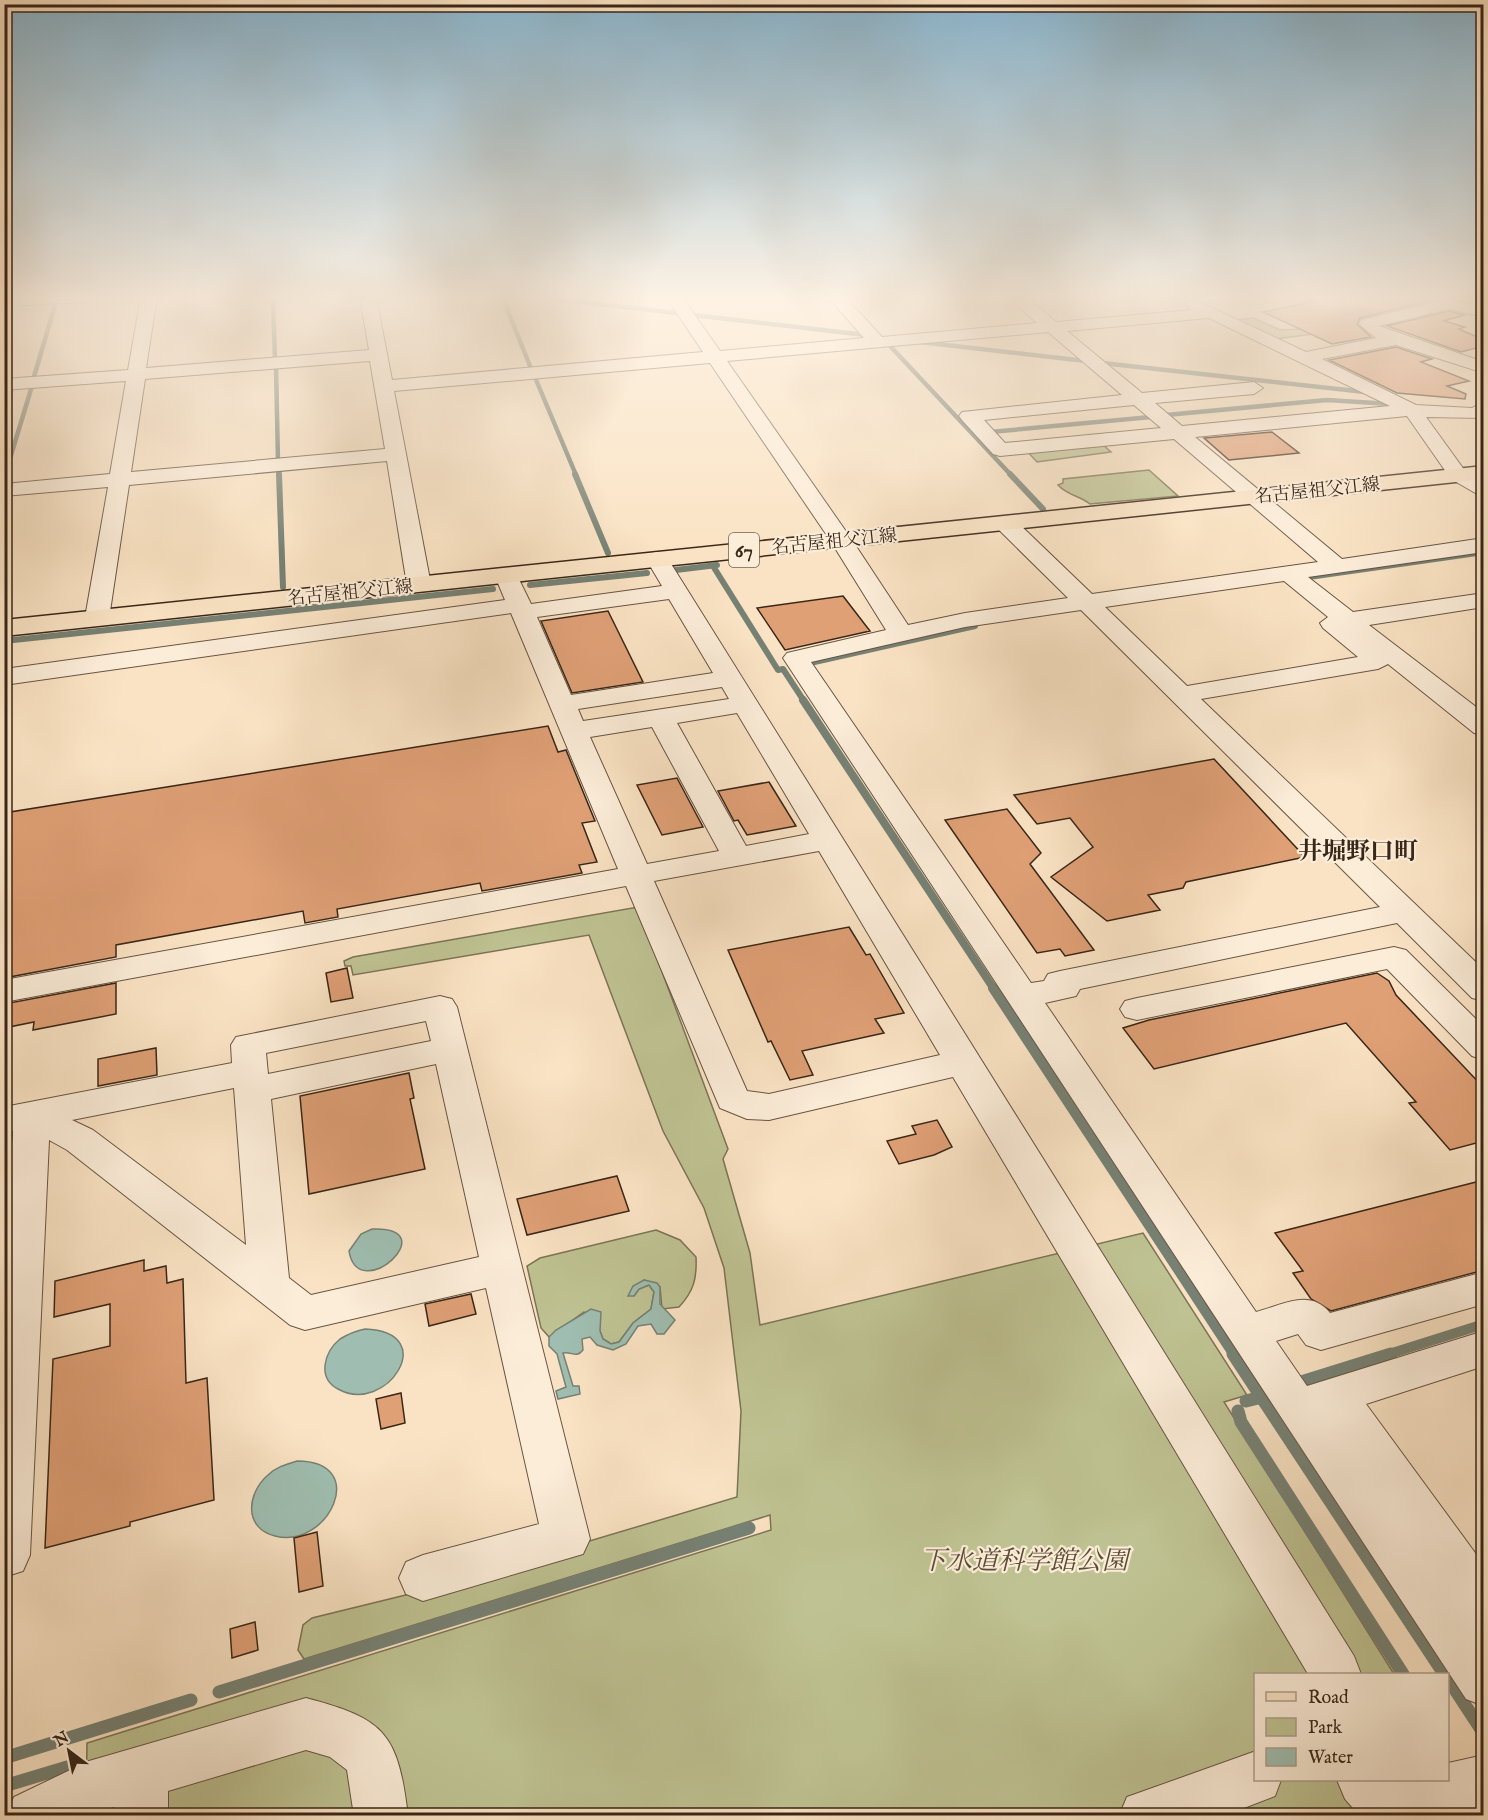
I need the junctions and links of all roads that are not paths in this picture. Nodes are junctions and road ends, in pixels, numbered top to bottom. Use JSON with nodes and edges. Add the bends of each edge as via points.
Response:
{"nodes":[{"id":1,"x":41,"y":382,"type":"edge"},
{"id":2,"x":136,"y":382,"type":"edge"},
{"id":3,"x":383,"y":382,"type":"edge"},
{"id":4,"x":431,"y":382,"type":"edge"},
{"id":5,"x":733,"y":382,"type":"edge"},
{"id":6,"x":1118,"y":382,"type":"edge"},
{"id":7,"x":1353,"y":382,"type":"edge"},
{"id":8,"x":4,"y":385,"type":"edge"},
{"id":9,"x":384,"y":386,"type":"junction"},
{"id":10,"x":1254,"y":388,"type":"dead end"},
{"id":11,"x":1139,"y":399,"type":"junction"},
{"id":12,"x":1484,"y":408,"type":"edge"},
{"id":13,"x":1412,"y":410,"type":"junction"},
{"id":14,"x":1179,"y":432,"type":"junction"},
{"id":15,"x":396,"y":454,"type":"junction"},
{"id":16,"x":1484,"y":472,"type":"edge"},
{"id":17,"x":1458,"y":475,"type":"junction"},
{"id":18,"x":120,"y":479,"type":"junction"},
{"id":19,"x":4,"y":490,"type":"edge"},
{"id":20,"x":1484,"y":492,"type":"edge"},
{"id":21,"x":1255,"y":496,"type":"junction"},
{"id":22,"x":1005,"y":523,"type":"junction"},
{"id":23,"x":841,"y":540,"type":"junction"},
{"id":24,"x":1484,"y":545,"type":"edge"},
{"id":25,"x":657,"y":560,"type":"junction"},
{"id":26,"x":1337,"y":566,"type":"junction"},
{"id":27,"x":1288,"y":573,"type":"junction"},
{"id":28,"x":507,"y":576,"type":"junction"},
{"id":29,"x":419,"y":585,"type":"junction"},
{"id":30,"x":676,"y":591,"type":"junction"},
{"id":31,"x":1484,"y":600,"type":"edge"},
{"id":32,"x":1087,"y":602,"type":"junction"},
{"id":33,"x":521,"y":608,"type":"junction"},
{"id":34,"x":97,"y":618,"type":"junction"},
{"id":35,"x":1348,"y":621,"type":"junction"},
{"id":36,"x":4,"y":628,"type":"edge"},
{"id":37,"x":901,"y":634,"type":"junction"},
{"id":38,"x":4,"y":677,"type":"edge"},
{"id":39,"x":737,"y":691,"type":"junction"},
{"id":40,"x":1181,"y":694,"type":"junction"},
{"id":41,"x":1473,"y":709,"type":"edge"},
{"id":42,"x":568,"y":717,"type":"junction"},
{"id":43,"x":660,"y":717,"type":"junction"},
{"id":44,"x":1484,"y":727,"type":"edge"},
{"id":45,"x":828,"y":840,"type":"junction"},
{"id":46,"x":737,"y":857,"type":"junction"},
{"id":47,"x":636,"y":875,"type":"junction"},
{"id":48,"x":1404,"y":912,"type":"junction"},
{"id":49,"x":1484,"y":990,"type":"edge"},
{"id":50,"x":4,"y":992,"type":"edge"},
{"id":51,"x":1022,"y":996,"type":"junction"},
{"id":52,"x":1137,"y":1010,"type":"dead end"},
{"id":53,"x":1469,"y":1017,"type":"edge"},
{"id":54,"x":1484,"y":1048,"type":"edge"},
{"id":55,"x":963,"y":1062,"type":"junction"},
{"id":56,"x":251,"y":1081,"type":"junction"},
{"id":57,"x":18,"y":1117,"type":"edge"},
{"id":58,"x":502,"y":1268,"type":"junction"},
{"id":59,"x":269,"y":1285,"type":"junction"},
{"id":60,"x":1484,"y":1288,"type":"edge"},
{"id":61,"x":1246,"y":1332,"type":"junction"},
{"id":62,"x":1484,"y":1348,"type":"edge"},
{"id":63,"x":1316,"y":1401,"type":"junction"},
{"id":64,"x":6,"y":1555,"type":"edge"},
{"id":65,"x":423,"y":1578,"type":"dead end"},
{"id":66,"x":1484,"y":1606,"type":"edge"},
{"id":67,"x":1335,"y":1673,"type":"edge"},
{"id":68,"x":1484,"y":1681,"type":"edge"},
{"id":69,"x":1254,"y":1778,"type":"edge"},
{"id":70,"x":1366,"y":1781,"type":"edge"},
{"id":71,"x":1484,"y":1781,"type":"edge"},
{"id":72,"x":1407,"y":1790,"type":"edge"},
{"id":73,"x":141,"y":1794,"type":"edge"},
{"id":74,"x":36,"y":1815,"type":"edge"},
{"id":75,"x":381,"y":1815,"type":"edge"},
{"id":76,"x":1146,"y":1815,"type":"edge"}],
"edges":[{"from":1,"to":8,"type":"street"},
{"from":2,"to":18,"type":"street"},
{"from":3,"to":9,"type":"street"},
{"from":4,"to":9,"type":"street"},
{"from":5,"to":23,"type":"street"},
{"from":6,"to":11,"type":"street"},
{"from":7,"to":13,"type":"street"},
{"from":9,"to":15,"type":"street"},
{"from":10,"to":11,"type":"street"},
{"from":11,"to":14,"type":"street"},
{"from":11,"to":14,"type":"street","via":[[969,416],[1000,450]]},
{"from":12,"to":13,"type":"street","via":[[1476,414]]},
{"from":13,"to":14,"type":"street"},
{"from":13,"to":17,"type":"street"},
{"from":14,"to":21,"type":"street"},
{"from":15,"to":18,"type":"street"},
{"from":15,"to":29,"type":"street"},
{"from":16,"to":17,"type":"main road","name":"名古屋祖父江線","number":"67"},
{"from":17,"to":20,"type":"street"},
{"from":17,"to":21,"type":"main road","name":"名古屋祖父江線","number":"67"},
{"from":18,"to":19,"type":"street"},
{"from":18,"to":34,"type":"street"},
{"from":21,"to":22,"type":"main road","name":"名古屋祖父江線","number":"67"},
{"from":21,"to":26,"type":"street"},
{"from":22,"to":23,"type":"main road","name":"名古屋祖父江線","number":"67"},
{"from":22,"to":32,"type":"street"},
{"from":23,"to":25,"type":"main road","name":"名古屋祖父江線","number":"67"},
{"from":23,"to":37,"type":"street"},
{"from":24,"to":26,"type":"street"},
{"from":25,"to":28,"type":"main road","name":"名古屋祖父江線","number":"67"},
{"from":25,"to":30,"type":"street"},
{"from":26,"to":27,"type":"street"},
{"from":27,"to":32,"type":"street"},
{"from":27,"to":35,"type":"street"},
{"from":28,"to":29,"type":"main road","name":"名古屋祖父江線","number":"67"},
{"from":28,"to":33,"type":"street"},
{"from":29,"to":34,"type":"main road","name":"名古屋祖父江線","number":"67"},
{"from":30,"to":33,"type":"street"},
{"from":30,"to":39,"type":"street"},
{"from":31,"to":35,"type":"street"},
{"from":32,"to":37,"type":"street"},
{"from":32,"to":40,"type":"street"},
{"from":33,"to":38,"type":"street"},
{"from":33,"to":42,"type":"street"},
{"from":34,"to":36,"type":"main road","name":"名古屋祖父江線","number":"67"},
{"from":35,"to":40,"type":"street","via":[[1332,623],[1378,661]]},
{"from":35,"to":41,"type":"street"},
{"from":37,"to":51,"type":"street","via":[[796,657]]},
{"from":39,"to":42,"type":"street"},
{"from":39,"to":43,"type":"street"},
{"from":39,"to":45,"type":"street"},
{"from":40,"to":48,"type":"street"},
{"from":41,"to":44,"type":"street"},
{"from":42,"to":43,"type":"street"},
{"from":42,"to":47,"type":"street"},
{"from":43,"to":46,"type":"street"},
{"from":45,"to":46,"type":"street"},
{"from":45,"to":55,"type":"street"},
{"from":46,"to":47,"type":"street"},
{"from":47,"to":50,"type":"street"},
{"from":47,"to":55,"type":"street","via":[[733,1099],[747,1106],[769,1107]]},
{"from":48,"to":49,"type":"street"},
{"from":48,"to":51,"type":"street","via":[[1060,982],[1064,988]]},
{"from":51,"to":61,"type":"street"},
{"from":52,"to":53,"type":"street","via":[[1394,957]]},
{"from":53,"to":54,"type":"street"},
{"from":55,"to":67,"type":"street"},
{"from":56,"to":57,"type":"street"},
{"from":56,"to":58,"type":"street","via":[[248,1045],[440,1008]]},
{"from":56,"to":59,"type":"street"},
{"from":57,"to":59,"type":"street","via":[[80,1140]]},
{"from":57,"to":64,"type":"street"},
{"from":58,"to":59,"type":"street","via":[[305,1313]]},
{"from":58,"to":65,"type":"street","via":[[566,1539]]},
{"from":60,"to":61,"type":"street","via":[[1321,1333],[1307,1315]]},
{"from":61,"to":63,"type":"street"},
{"from":62,"to":63,"type":"street"},
{"from":63,"to":66,"type":"street"},
{"from":63,"to":68,"type":"street"},
{"from":69,"to":76,"type":"street"},
{"from":70,"to":72,"type":"street","via":[[1387,1805]]},
{"from":71,"to":72,"type":"street"},
{"from":73,"to":74,"type":"street","via":[[89,1788]]},
{"from":73,"to":75,"type":"street","via":[[306,1724],[337,1732],[367,1751],[377,1781]]}]}
